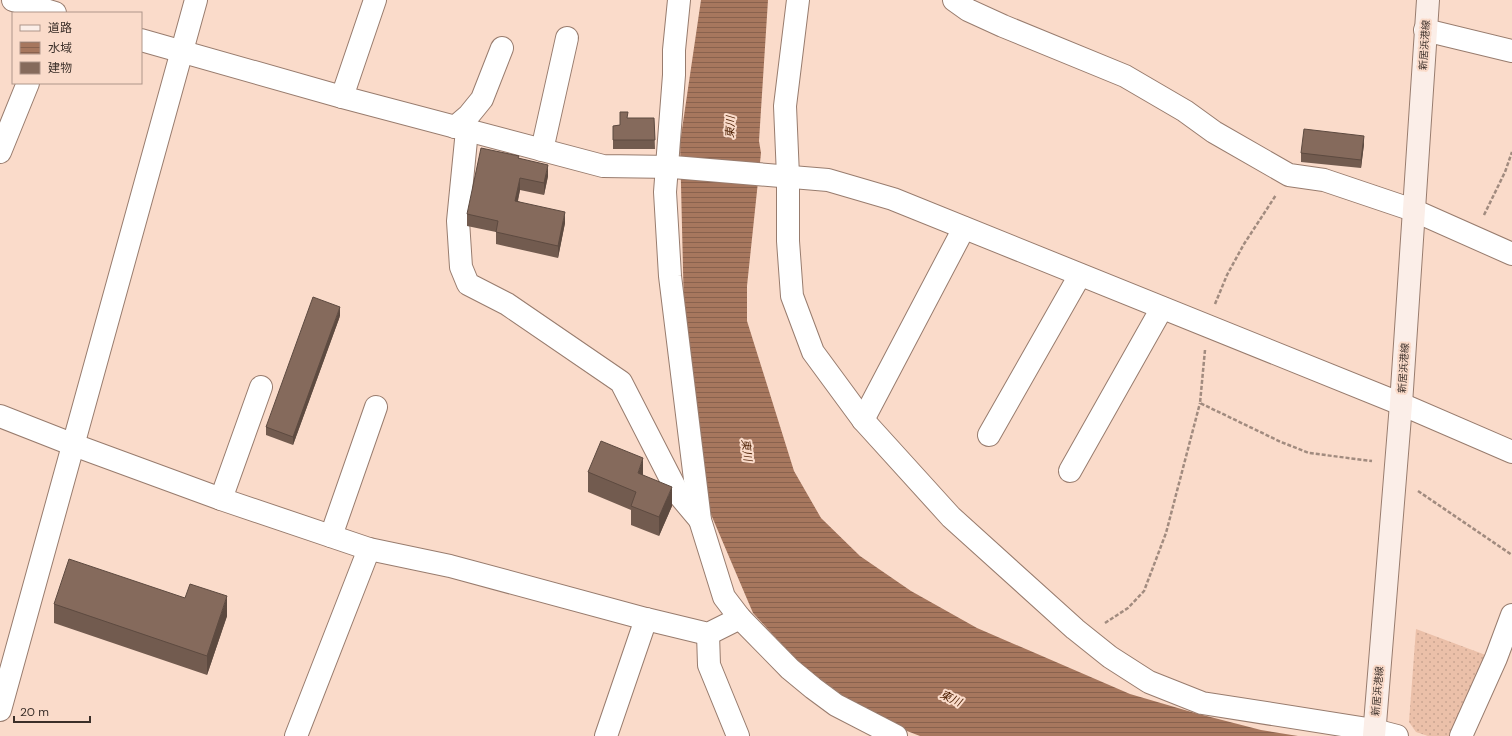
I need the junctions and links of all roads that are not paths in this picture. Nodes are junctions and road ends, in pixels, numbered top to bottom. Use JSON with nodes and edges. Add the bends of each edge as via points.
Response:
{"nodes":[{"id":1,"x":13,"y":0,"type":"edge"},
{"id":2,"x":196,"y":0,"type":"edge"},
{"id":3,"x":375,"y":0,"type":"edge"},
{"id":4,"x":679,"y":0,"type":"edge"},
{"id":5,"x":798,"y":0,"type":"edge"},
{"id":6,"x":954,"y":0,"type":"edge"},
{"id":7,"x":1428,"y":0,"type":"edge"},
{"id":8,"x":50,"y":12,"type":"edge"},
{"id":9,"x":1425,"y":30,"type":"junction"},
{"id":10,"x":566,"y":38,"type":"dead end"},
{"id":11,"x":142,"y":40,"type":"edge"},
{"id":12,"x":502,"y":48,"type":"dead end"},
{"id":13,"x":1512,"y":51,"type":"edge"},
{"id":14,"x":181,"y":52,"type":"junction"},
{"id":15,"x":28,"y":84,"type":"edge"},
{"id":16,"x":342,"y":97,"type":"junction"},
{"id":17,"x":461,"y":128,"type":"junction"},
{"id":18,"x":542,"y":150,"type":"junction"},
{"id":19,"x":0,"y":152,"type":"edge"},
{"id":20,"x":670,"y":167,"type":"junction"},
{"id":21,"x":787,"y":176,"type":"junction"},
{"id":22,"x":1413,"y":210,"type":"junction"},
{"id":23,"x":964,"y":228,"type":"junction"},
{"id":24,"x":1512,"y":254,"type":"edge"},
{"id":25,"x":1080,"y":275,"type":"junction"},
{"id":26,"x":1162,"y":308,"type":"junction"},
{"id":27,"x":261,"y":387,"type":"dead end"},
{"id":28,"x":1401,"y":404,"type":"junction"},
{"id":29,"x":376,"y":407,"type":"dead end"},
{"id":30,"x":0,"y":416,"type":"edge"},
{"id":31,"x":863,"y":420,"type":"junction"},
{"id":32,"x":989,"y":435,"type":"dead end"},
{"id":33,"x":74,"y":445,"type":"junction"},
{"id":34,"x":1512,"y":452,"type":"edge"},
{"id":35,"x":1070,"y":471,"type":"dead end"},
{"id":36,"x":222,"y":499,"type":"junction"},
{"id":37,"x":700,"y":520,"type":"junction"},
{"id":38,"x":331,"y":536,"type":"junction"},
{"id":39,"x":369,"y":549,"type":"junction"},
{"id":40,"x":1512,"y":615,"type":"edge"},
{"id":41,"x":740,"y":618,"type":"junction"},
{"id":42,"x":646,"y":619,"type":"junction"},
{"id":43,"x":708,"y":634,"type":"junction"},
{"id":44,"x":0,"y":710,"type":"edge"},
{"id":45,"x":1374,"y":733,"type":"edge"},
{"id":46,"x":296,"y":736,"type":"edge"},
{"id":47,"x":606,"y":736,"type":"edge"},
{"id":48,"x":738,"y":736,"type":"edge"},
{"id":49,"x":896,"y":736,"type":"edge"},
{"id":50,"x":1397,"y":736,"type":"edge"},
{"id":51,"x":1461,"y":736,"type":"edge"}],
"edges":[{"from":1,"to":8,"type":"street"},
{"from":2,"to":14,"type":"street"},
{"from":3,"to":16,"type":"street"},
{"from":4,"to":20,"type":"street","via":[[674,50]]},
{"from":5,"to":21,"type":"street","via":[[785,106]]},
{"from":6,"to":22,"type":"street","via":[[968,10],[1003,26],[1125,76],[1185,111],[1214,132],[1289,174],[1324,180]]},
{"from":7,"to":9,"type":"main road","name":"新居浜港線"},
{"from":9,"to":13,"type":"street"},
{"from":9,"to":22,"type":"main road","name":"新居浜港線"},
{"from":10,"to":18,"type":"street"},
{"from":11,"to":14,"type":"street"},
{"from":12,"to":17,"type":"street","via":[[482,99]]},
{"from":14,"to":16,"type":"street"},
{"from":14,"to":33,"type":"street"},
{"from":15,"to":19,"type":"street"},
{"from":16,"to":17,"type":"street"},
{"from":17,"to":18,"type":"street"},
{"from":17,"to":37,"type":"street","via":[[458,222],[461,267],[468,284],[507,304],[621,382],[679,495]]},
{"from":18,"to":20,"type":"street","via":[[603,166]]},
{"from":20,"to":21,"type":"street"},
{"from":20,"to":37,"type":"street","via":[[665,192],[670,276]]},
{"from":21,"to":23,"type":"street","via":[[828,180],[893,199]]},
{"from":21,"to":31,"type":"street","via":[[792,296],[812,352]]},
{"from":22,"to":24,"type":"street"},
{"from":22,"to":28,"type":"main road","name":"新居浜港線"},
{"from":23,"to":25,"type":"street"},
{"from":23,"to":31,"type":"street"},
{"from":25,"to":26,"type":"street"},
{"from":25,"to":32,"type":"street"},
{"from":26,"to":28,"type":"street"},
{"from":26,"to":35,"type":"street"},
{"from":27,"to":36,"type":"street"},
{"from":28,"to":34,"type":"street"},
{"from":28,"to":45,"type":"main road","name":"新居浜港線"},
{"from":29,"to":38,"type":"street"},
{"from":30,"to":33,"type":"street"},
{"from":31,"to":45,"type":"street","via":[[951,517],[1110,657],[1149,682],[1202,703]]},
{"from":33,"to":36,"type":"street"},
{"from":33,"to":44,"type":"street"},
{"from":36,"to":38,"type":"street"},
{"from":37,"to":41,"type":"street","via":[[724,597]]},
{"from":38,"to":39,"type":"street"},
{"from":39,"to":42,"type":"street","via":[[450,566]]},
{"from":39,"to":46,"type":"street"},
{"from":40,"to":51,"type":"street"},
{"from":41,"to":43,"type":"street"},
{"from":41,"to":49,"type":"street","via":[[790,669],[813,688],[836,705]]},
{"from":42,"to":43,"type":"street"},
{"from":42,"to":47,"type":"street"},
{"from":43,"to":48,"type":"street","via":[[709,665]]},
{"from":45,"to":50,"type":"street"}]}
